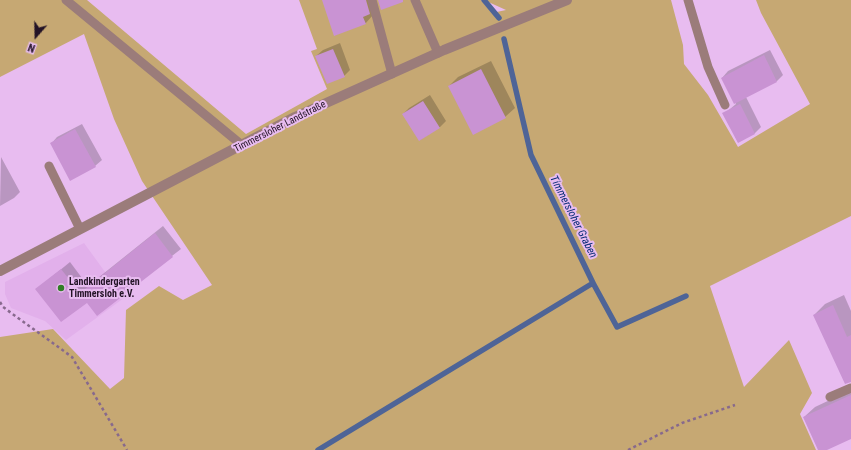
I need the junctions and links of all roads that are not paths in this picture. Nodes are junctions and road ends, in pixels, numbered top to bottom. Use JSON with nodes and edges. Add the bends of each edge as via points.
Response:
{"nodes":[{"id":1,"x":66,"y":0,"type":"edge"},
{"id":2,"x":372,"y":0,"type":"edge"},
{"id":3,"x":415,"y":0,"type":"edge"},
{"id":4,"x":567,"y":0,"type":"edge"},
{"id":5,"x":688,"y":0,"type":"edge"},
{"id":6,"x":438,"y":53,"type":"junction"},
{"id":7,"x":392,"y":74,"type":"junction"},
{"id":8,"x":725,"y":105,"type":"dead end"},
{"id":9,"x":243,"y":146,"type":"junction"},
{"id":10,"x":49,"y":166,"type":"dead end"},
{"id":11,"x":80,"y":229,"type":"junction"},
{"id":12,"x":0,"y":271,"type":"edge"},
{"id":13,"x":851,"y":388,"type":"edge"},
{"id":14,"x":830,"y":397,"type":"dead end"}],
"edges":[{"from":1,"to":9,"type":"lane"},
{"from":2,"to":7,"type":"lane"},
{"from":3,"to":6,"type":"lane"},
{"from":4,"to":6,"type":"street","name":"Timmersloher Landstraße"},
{"from":5,"to":8,"type":"lane","via":[[708,67]]},
{"from":6,"to":7,"type":"street","name":"Timmersloher Landstraße"},
{"from":7,"to":9,"type":"street","name":"Timmersloher Landstraße","via":[[295,118]]},
{"from":9,"to":11,"type":"street","name":"Timmersloher Landstraße"},
{"from":10,"to":11,"type":"lane"},
{"from":11,"to":12,"type":"street","name":"Timmersloher Landstraße"},
{"from":13,"to":14,"type":"lane"}]}
